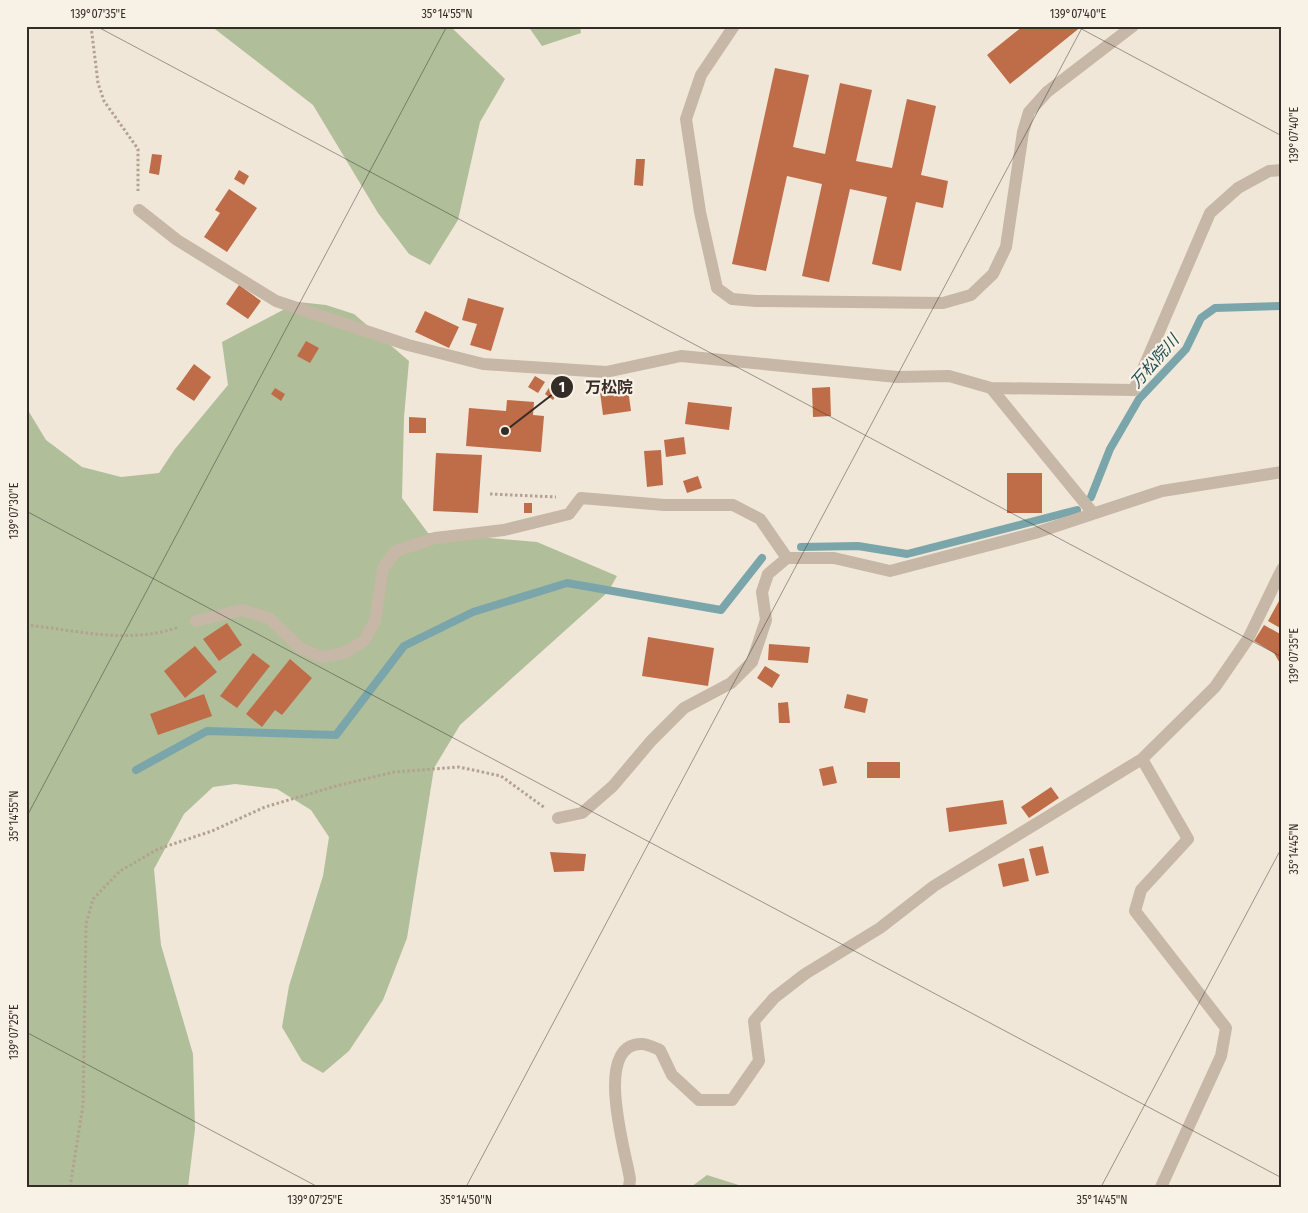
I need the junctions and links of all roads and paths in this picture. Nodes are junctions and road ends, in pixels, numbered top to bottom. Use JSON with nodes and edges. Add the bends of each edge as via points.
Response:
{"nodes":[{"id":1,"x":91,"y":26,"type":"edge"},
{"id":2,"x":734,"y":26,"type":"edge"},
{"id":3,"x":1133,"y":26,"type":"edge"},
{"id":4,"x":1282,"y":170,"type":"edge"},
{"id":5,"x":139,"y":210,"type":"joint"},
{"id":6,"x":991,"y":388,"type":"junction"},
{"id":7,"x":1282,"y":472,"type":"edge"},
{"id":8,"x":490,"y":494,"type":"dead end"},
{"id":9,"x":581,"y":498,"type":"junction"},
{"id":10,"x":1093,"y":513,"type":"junction"},
{"id":11,"x":787,"y":558,"type":"junction"},
{"id":12,"x":1282,"y":569,"type":"edge"},
{"id":13,"x":196,"y":621,"type":"joint"},
{"id":14,"x":26,"y":625,"type":"edge"},
{"id":15,"x":1142,"y":759,"type":"junction"},
{"id":16,"x":558,"y":818,"type":"joint"},
{"id":17,"x":70,"y":1187,"type":"edge"},
{"id":18,"x":629,"y":1187,"type":"edge"},
{"id":19,"x":1161,"y":1187,"type":"edge"}],
"edges":[{"from":1,"to":5,"type":"path","via":[[98,83],[104,101],[138,150]]},
{"from":2,"to":3,"type":"street","via":[[701,75],[686,119],[700,212],[717,288],[732,299],[756,301],[942,303],[971,296],[993,274],[1006,247],[1023,132],[1029,112],[1047,92]]},
{"from":4,"to":6,"type":"street","via":[[1269,170],[1238,188],[1210,214],[1134,390]]},
{"from":5,"to":6,"type":"street","via":[[177,240],[276,300],[408,345],[483,364],[606,372],[680,356],[897,377],[949,376]]},
{"from":6,"to":10,"type":"street"},
{"from":7,"to":10,"type":"street","via":[[1162,491]]},
{"from":8,"to":9,"type":"path"},
{"from":9,"to":11,"type":"street","via":[[733,505],[760,518]]},
{"from":9,"to":13,"type":"street","via":[[569,514],[504,530],[435,538],[396,551],[383,568],[375,621],[364,641],[344,653],[322,657],[300,648],[269,618],[242,610]]},
{"from":10,"to":11,"type":"street","via":[[1034,533],[890,571],[834,558]]},
{"from":11,"to":16,"type":"street","via":[[768,574],[762,592],[766,620],[752,662],[731,683],[684,708],[651,740],[613,786],[582,814]]},
{"from":12,"to":15,"type":"street","via":[[1248,639],[1215,687]]},
{"from":13,"to":14,"type":"path","via":[[157,634],[106,636]]},
{"from":15,"to":18,"type":"street","via":[[934,886],[880,928],[805,974],[774,998],[754,1021],[759,1060],[732,1100],[699,1100],[672,1075],[660,1050],[642,1044],[627,1048],[617,1061],[614,1075]]},
{"from":15,"to":19,"type":"street","via":[[1188,840],[1141,890],[1135,911],[1226,1028],[1221,1056]]},
{"from":16,"to":17,"type":"path","via":[[501,776],[459,767],[394,772],[265,806],[212,831],[158,849],[120,871],[93,899],[86,924],[83,1105]]}]}
